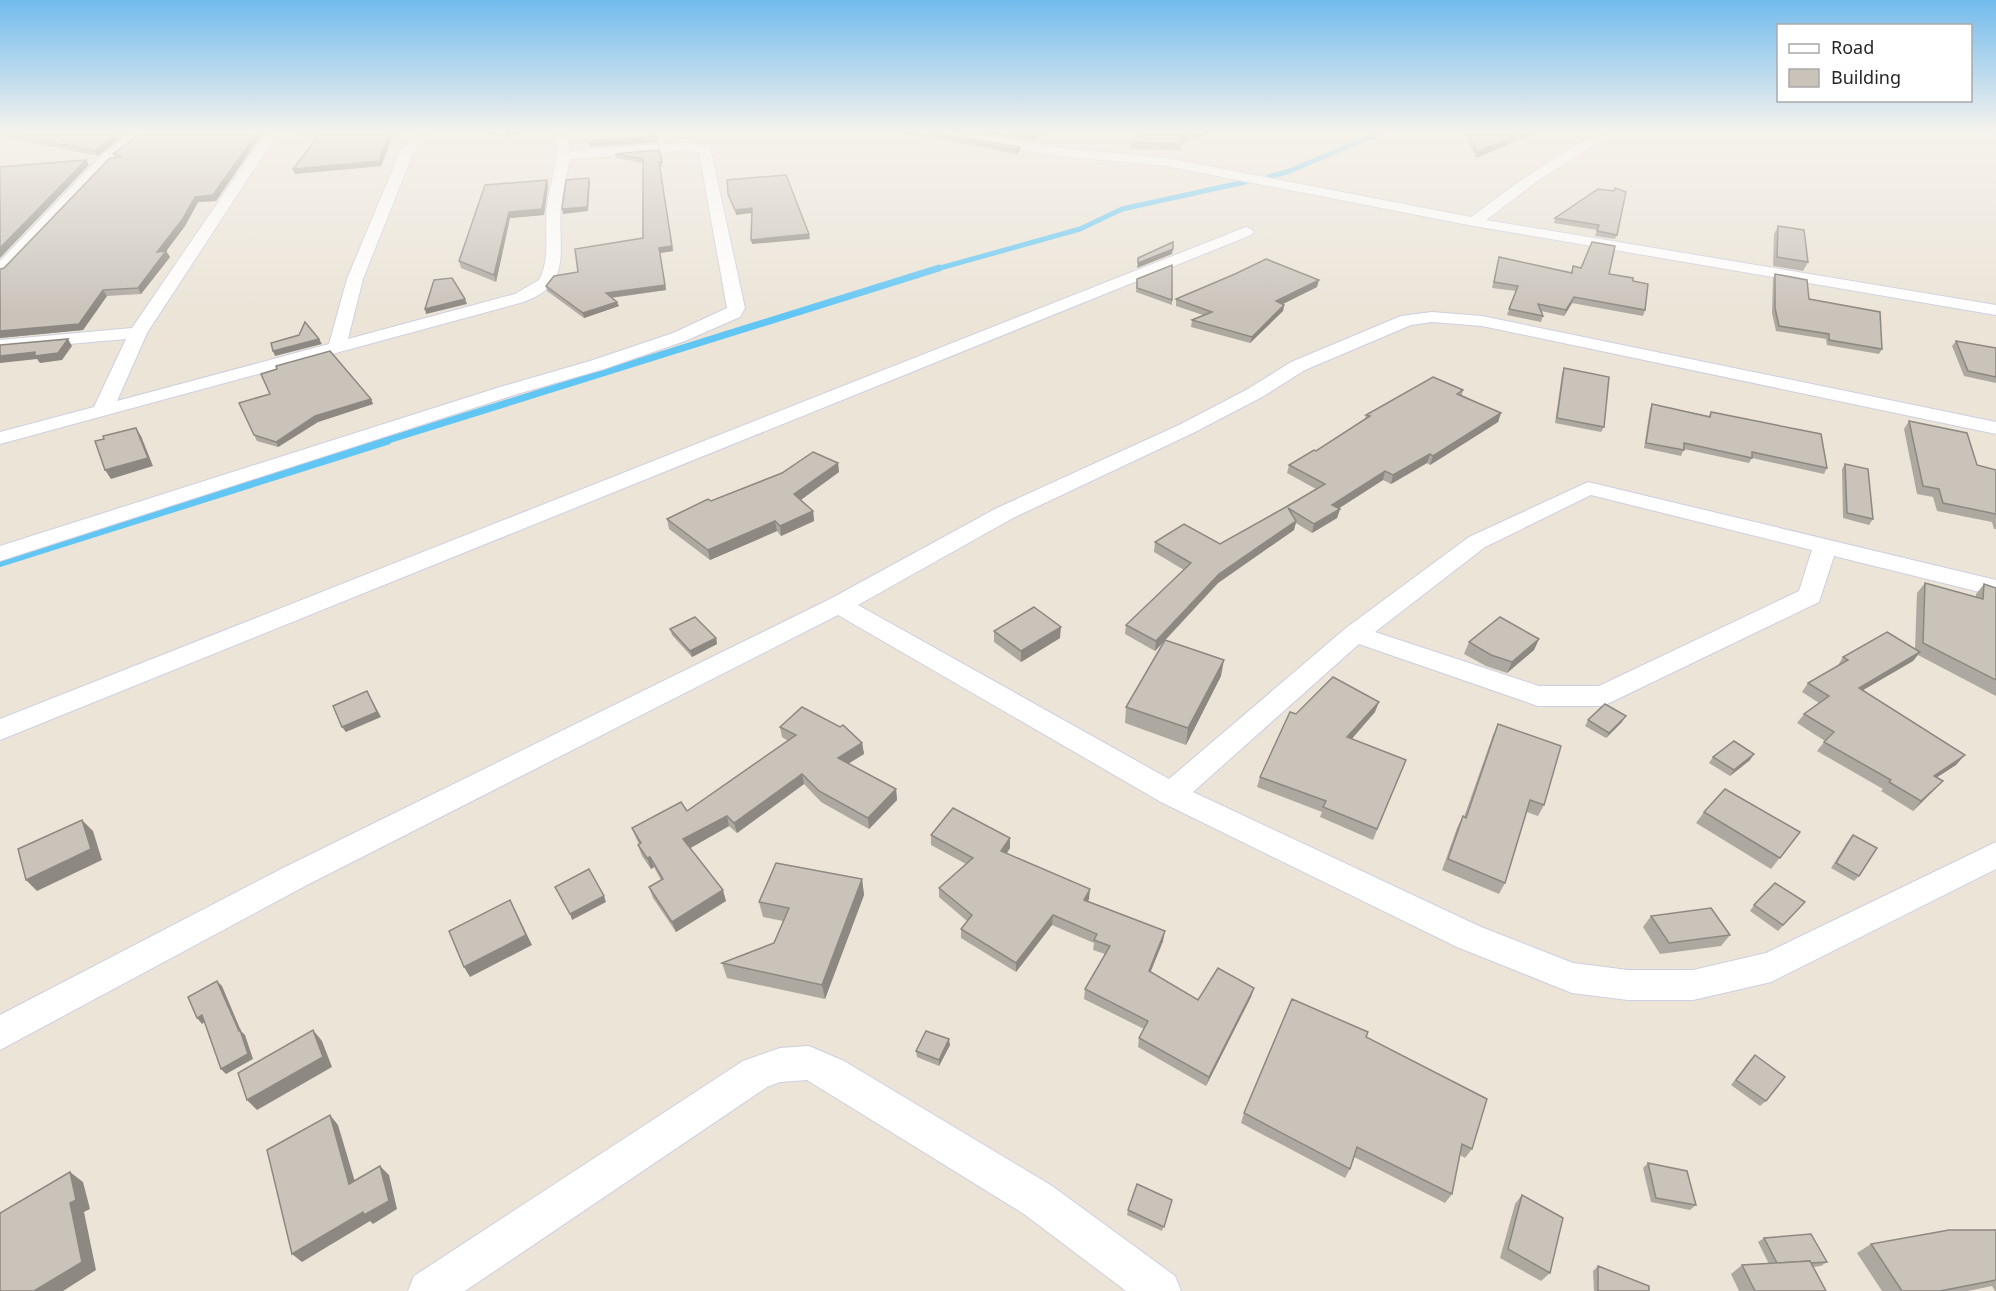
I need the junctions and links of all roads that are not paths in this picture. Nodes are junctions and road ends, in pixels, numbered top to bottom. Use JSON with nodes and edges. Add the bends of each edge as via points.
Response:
{"nodes":[{"id":1,"x":73,"y":193,"type":"edge"},
{"id":2,"x":232,"y":193,"type":"edge"},
{"id":3,"x":390,"y":193,"type":"edge"},
{"id":4,"x":556,"y":193,"type":"edge"},
{"id":5,"x":713,"y":193,"type":"edge"},
{"id":6,"x":1326,"y":193,"type":"edge"},
{"id":7,"x":1509,"y":193,"type":"edge"},
{"id":8,"x":1474,"y":222,"type":"junction"},
{"id":9,"x":1246,"y":232,"type":"dead end"},
{"id":10,"x":0,"y":270,"type":"edge"},
{"id":11,"x":1996,"y":310,"type":"edge"},
{"id":12,"x":138,"y":333,"type":"junction"},
{"id":13,"x":0,"y":345,"type":"edge"},
{"id":14,"x":337,"y":346,"type":"junction"},
{"id":15,"x":103,"y":409,"type":"junction"},
{"id":16,"x":1996,"y":428,"type":"edge"},
{"id":17,"x":0,"y":438,"type":"edge"},
{"id":18,"x":1825,"y":547,"type":"junction"},
{"id":19,"x":0,"y":554,"type":"edge"},
{"id":20,"x":1996,"y":588,"type":"edge"},
{"id":21,"x":838,"y":605,"type":"junction"},
{"id":22,"x":1354,"y":634,"type":"junction"},
{"id":23,"x":0,"y":730,"type":"edge"},
{"id":24,"x":1171,"y":794,"type":"junction"},
{"id":25,"x":1996,"y":855,"type":"edge"},
{"id":26,"x":0,"y":1033,"type":"edge"},
{"id":27,"x":429,"y":1291,"type":"edge"},
{"id":28,"x":1160,"y":1291,"type":"edge"}],
"edges":[{"from":1,"to":10,"type":"street"},
{"from":2,"to":12,"type":"street"},
{"from":3,"to":14,"type":"street","via":[[355,279]]},
{"from":4,"to":14,"type":"street","via":[[551,268],[544,284],[494,305]]},
{"from":5,"to":19,"type":"street","via":[[734,312],[698,330],[597,365]]},
{"from":6,"to":8,"type":"street"},
{"from":7,"to":8,"type":"street"},
{"from":8,"to":11,"type":"street"},
{"from":9,"to":23,"type":"street"},
{"from":12,"to":13,"type":"street"},
{"from":12,"to":15,"type":"street"},
{"from":14,"to":15,"type":"street"},
{"from":15,"to":17,"type":"street"},
{"from":16,"to":21,"type":"street","via":[[1482,321],[1421,317],[1298,366],[1186,429],[1005,513]]},
{"from":18,"to":20,"type":"street"},
{"from":18,"to":22,"type":"street","via":[[1588,488],[1477,542]]},
{"from":18,"to":22,"type":"street","via":[[1810,596],[1603,696],[1538,696]]},
{"from":21,"to":24,"type":"street"},
{"from":21,"to":26,"type":"street","via":[[296,876]]},
{"from":22,"to":24,"type":"street"},
{"from":24,"to":25,"type":"street","via":[[1469,938],[1572,978],[1628,985],[1693,985],[1771,967]]},
{"from":27,"to":28,"type":"street","via":[[756,1073],[780,1065],[809,1063],[1038,1200]]}]}
